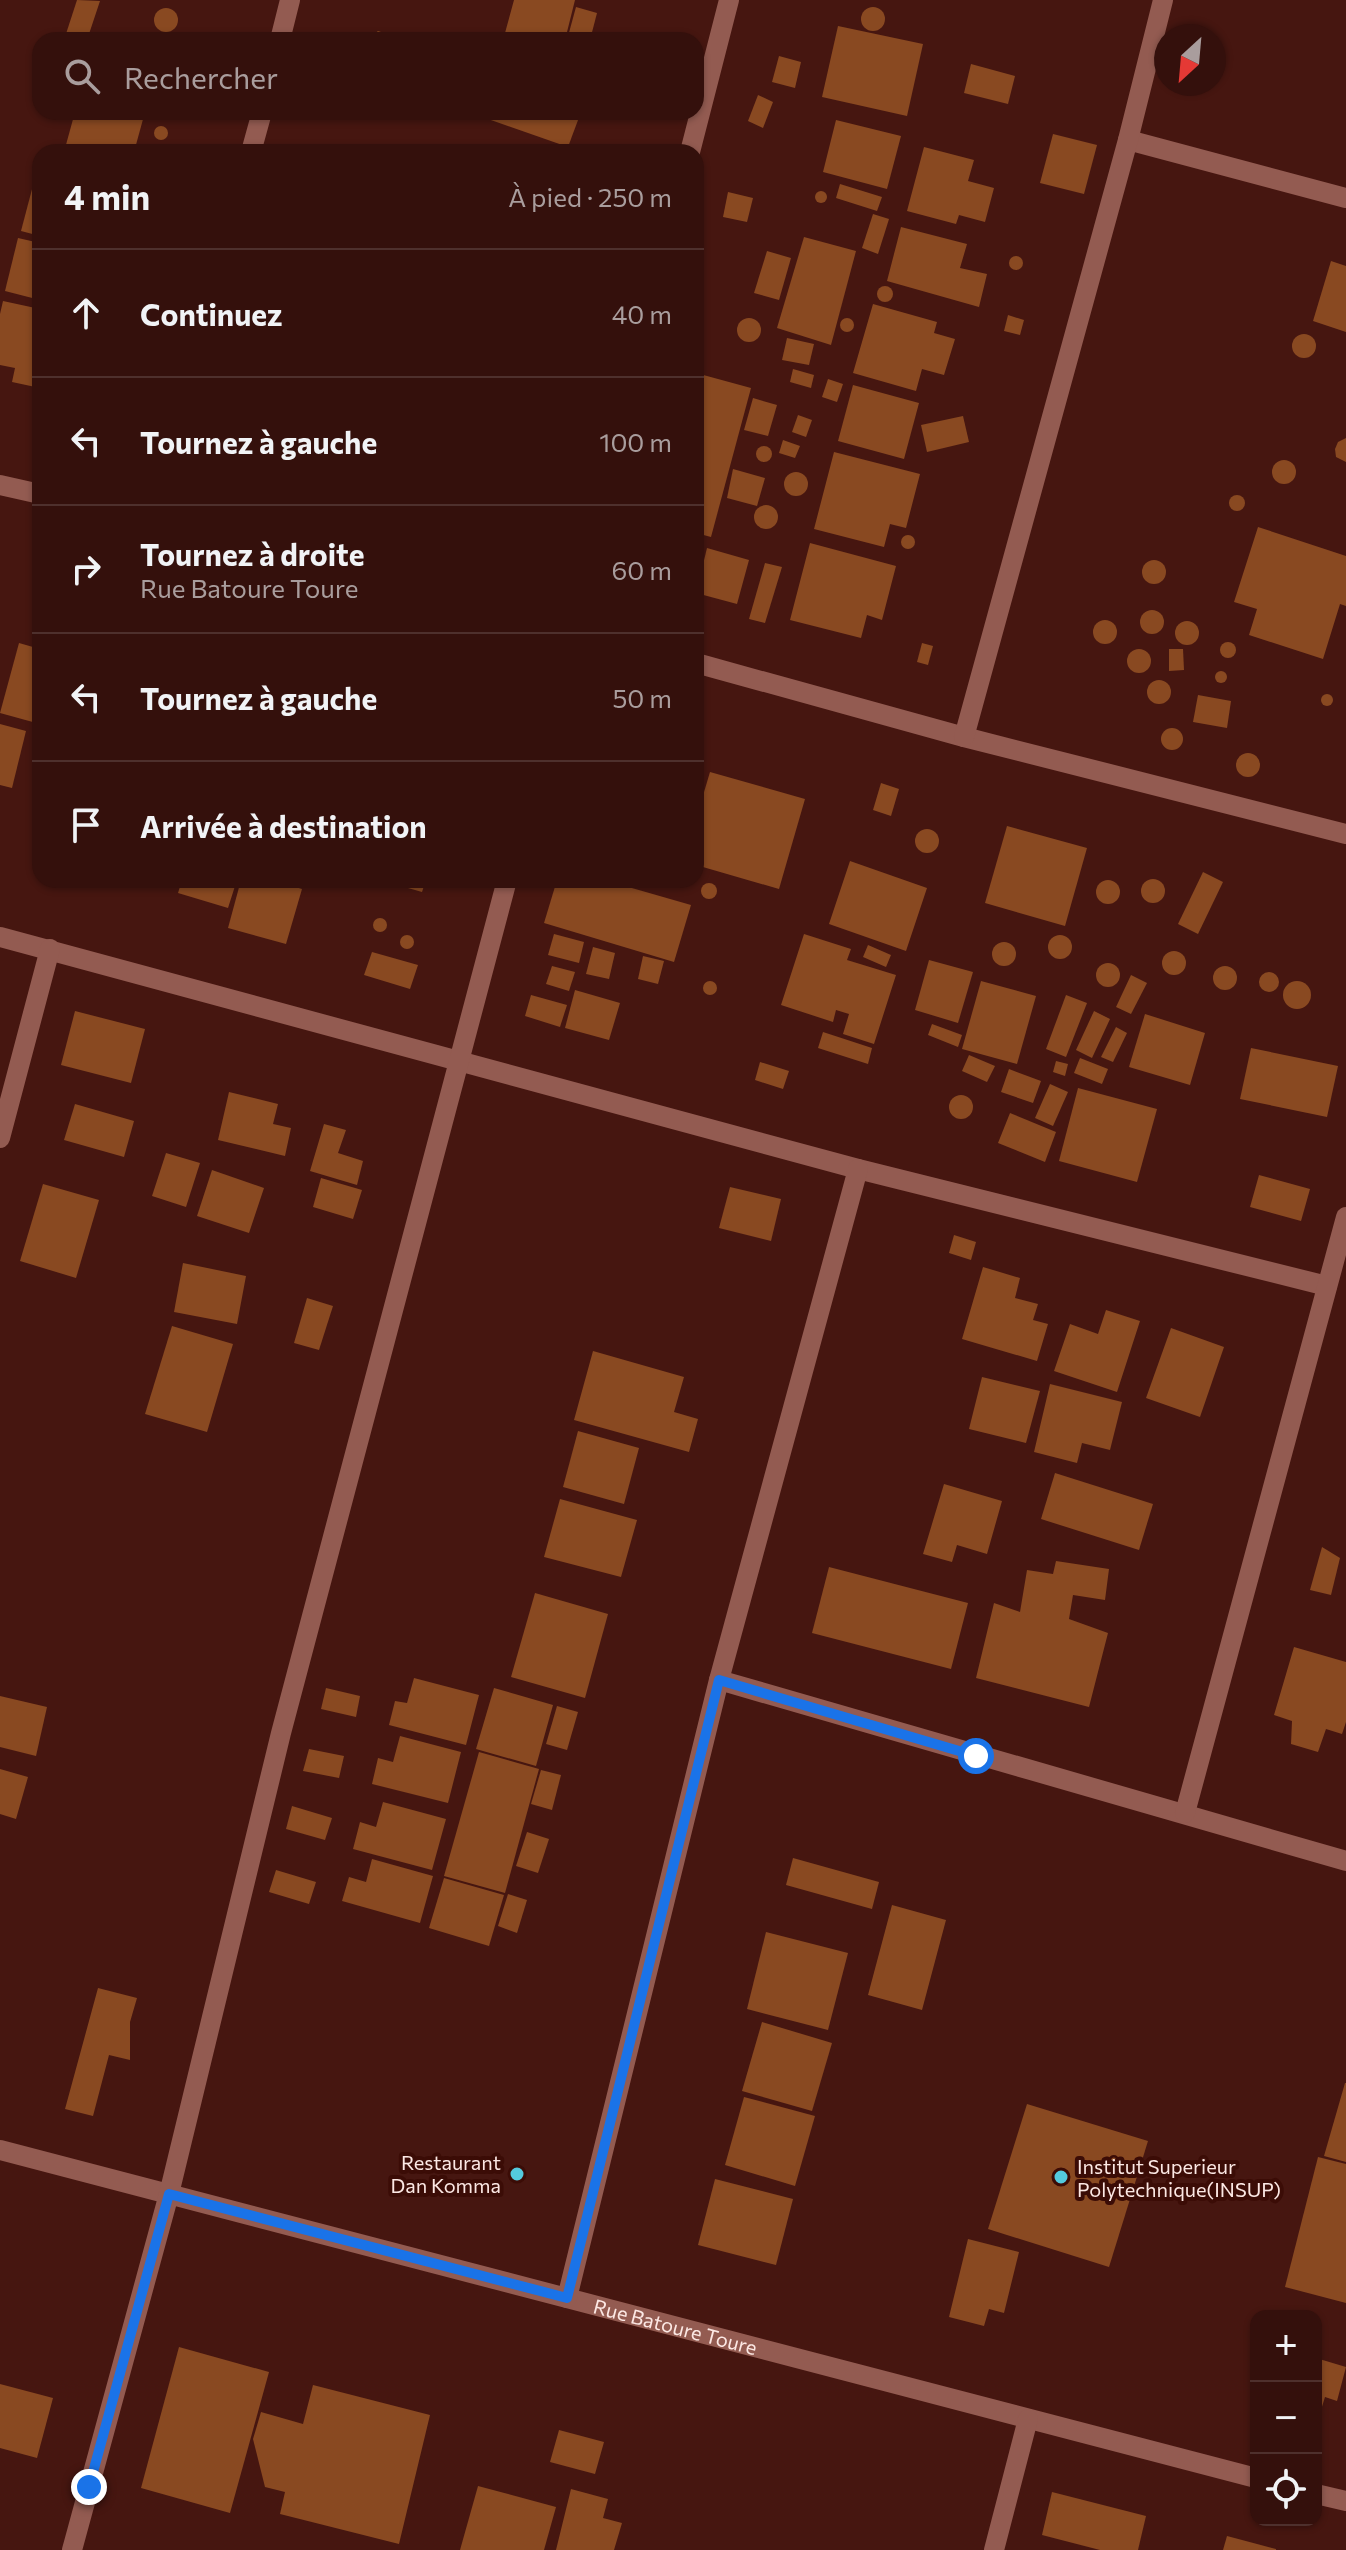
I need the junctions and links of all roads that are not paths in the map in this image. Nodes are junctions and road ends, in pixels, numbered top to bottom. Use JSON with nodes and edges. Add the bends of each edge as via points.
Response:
{"nodes":[{"id":1,"x":290,"y":0,"type":"edge"},
{"id":2,"x":729,"y":0,"type":"edge"},
{"id":3,"x":1163,"y":0,"type":"edge"},
{"id":4,"x":282,"y":32,"type":"edge"},
{"id":5,"x":704,"y":97,"type":"edge"},
{"id":6,"x":260,"y":120,"type":"edge"},
{"id":7,"x":698,"y":120,"type":"edge"},
{"id":8,"x":1128,"y":140,"type":"junction"},
{"id":9,"x":253,"y":144,"type":"edge"},
{"id":10,"x":692,"y":144,"type":"edge"},
{"id":11,"x":1346,"y":198,"type":"edge"},
{"id":12,"x":0,"y":485,"type":"edge"},
{"id":13,"x":32,"y":492,"type":"edge"},
{"id":14,"x":704,"y":665,"type":"edge"},
{"id":15,"x":964,"y":737,"type":"junction"},
{"id":16,"x":1346,"y":834,"type":"edge"},
{"id":17,"x":505,"y":888,"type":"edge"},
{"id":18,"x":0,"y":937,"type":"edge"},
{"id":19,"x":50,"y":949,"type":"junction"},
{"id":20,"x":458,"y":1060,"type":"junction"},
{"id":21,"x":0,"y":1138,"type":"edge"},
{"id":22,"x":858,"y":1169,"type":"junction"},
{"id":23,"x":1346,"y":1217,"type":"edge"},
{"id":24,"x":1327,"y":1286,"type":"junction"},
{"id":25,"x":719,"y":1680,"type":"junction"},
{"id":26,"x":1185,"y":1813,"type":"junction"},
{"id":27,"x":1346,"y":1861,"type":"edge"},
{"id":28,"x":0,"y":2150,"type":"edge"},
{"id":29,"x":169,"y":2194,"type":"junction"},
{"id":30,"x":567,"y":2298,"type":"junction"},
{"id":31,"x":1028,"y":2419,"type":"junction"},
{"id":32,"x":1250,"y":2476,"type":"edge"},
{"id":33,"x":1322,"y":2495,"type":"edge"},
{"id":34,"x":1346,"y":2501,"type":"edge"},
{"id":35,"x":72,"y":2550,"type":"edge"},
{"id":36,"x":994,"y":2550,"type":"edge"}],
"edges":[{"from":1,"to":4,"type":"street"},
{"from":2,"to":5,"type":"street"},
{"from":3,"to":8,"type":"street"},
{"from":6,"to":9,"type":"street"},
{"from":7,"to":10,"type":"street"},
{"from":8,"to":11,"type":"street"},
{"from":8,"to":15,"type":"street"},
{"from":12,"to":13,"type":"street"},
{"from":14,"to":15,"type":"street"},
{"from":15,"to":16,"type":"street"},
{"from":17,"to":20,"type":"street"},
{"from":18,"to":19,"type":"street"},
{"from":19,"to":20,"type":"street"},
{"from":19,"to":21,"type":"street"},
{"from":20,"to":22,"type":"street"},
{"from":20,"to":29,"type":"street","via":[[281,1733]]},
{"from":22,"to":24,"type":"street"},
{"from":22,"to":25,"type":"street"},
{"from":23,"to":24,"type":"street"},
{"from":24,"to":26,"type":"street"},
{"from":25,"to":26,"type":"street"},
{"from":25,"to":30,"type":"street"},
{"from":26,"to":27,"type":"street"},
{"from":28,"to":29,"type":"street","name":"Rue Batoure Toure"},
{"from":29,"to":30,"type":"street","name":"Rue Batoure Toure"},
{"from":29,"to":35,"type":"street"},
{"from":30,"to":31,"type":"street","name":"Rue Batoure Toure"},
{"from":31,"to":32,"type":"street","name":"Rue Batoure Toure"},
{"from":31,"to":36,"type":"street"},
{"from":33,"to":34,"type":"street"}]}
